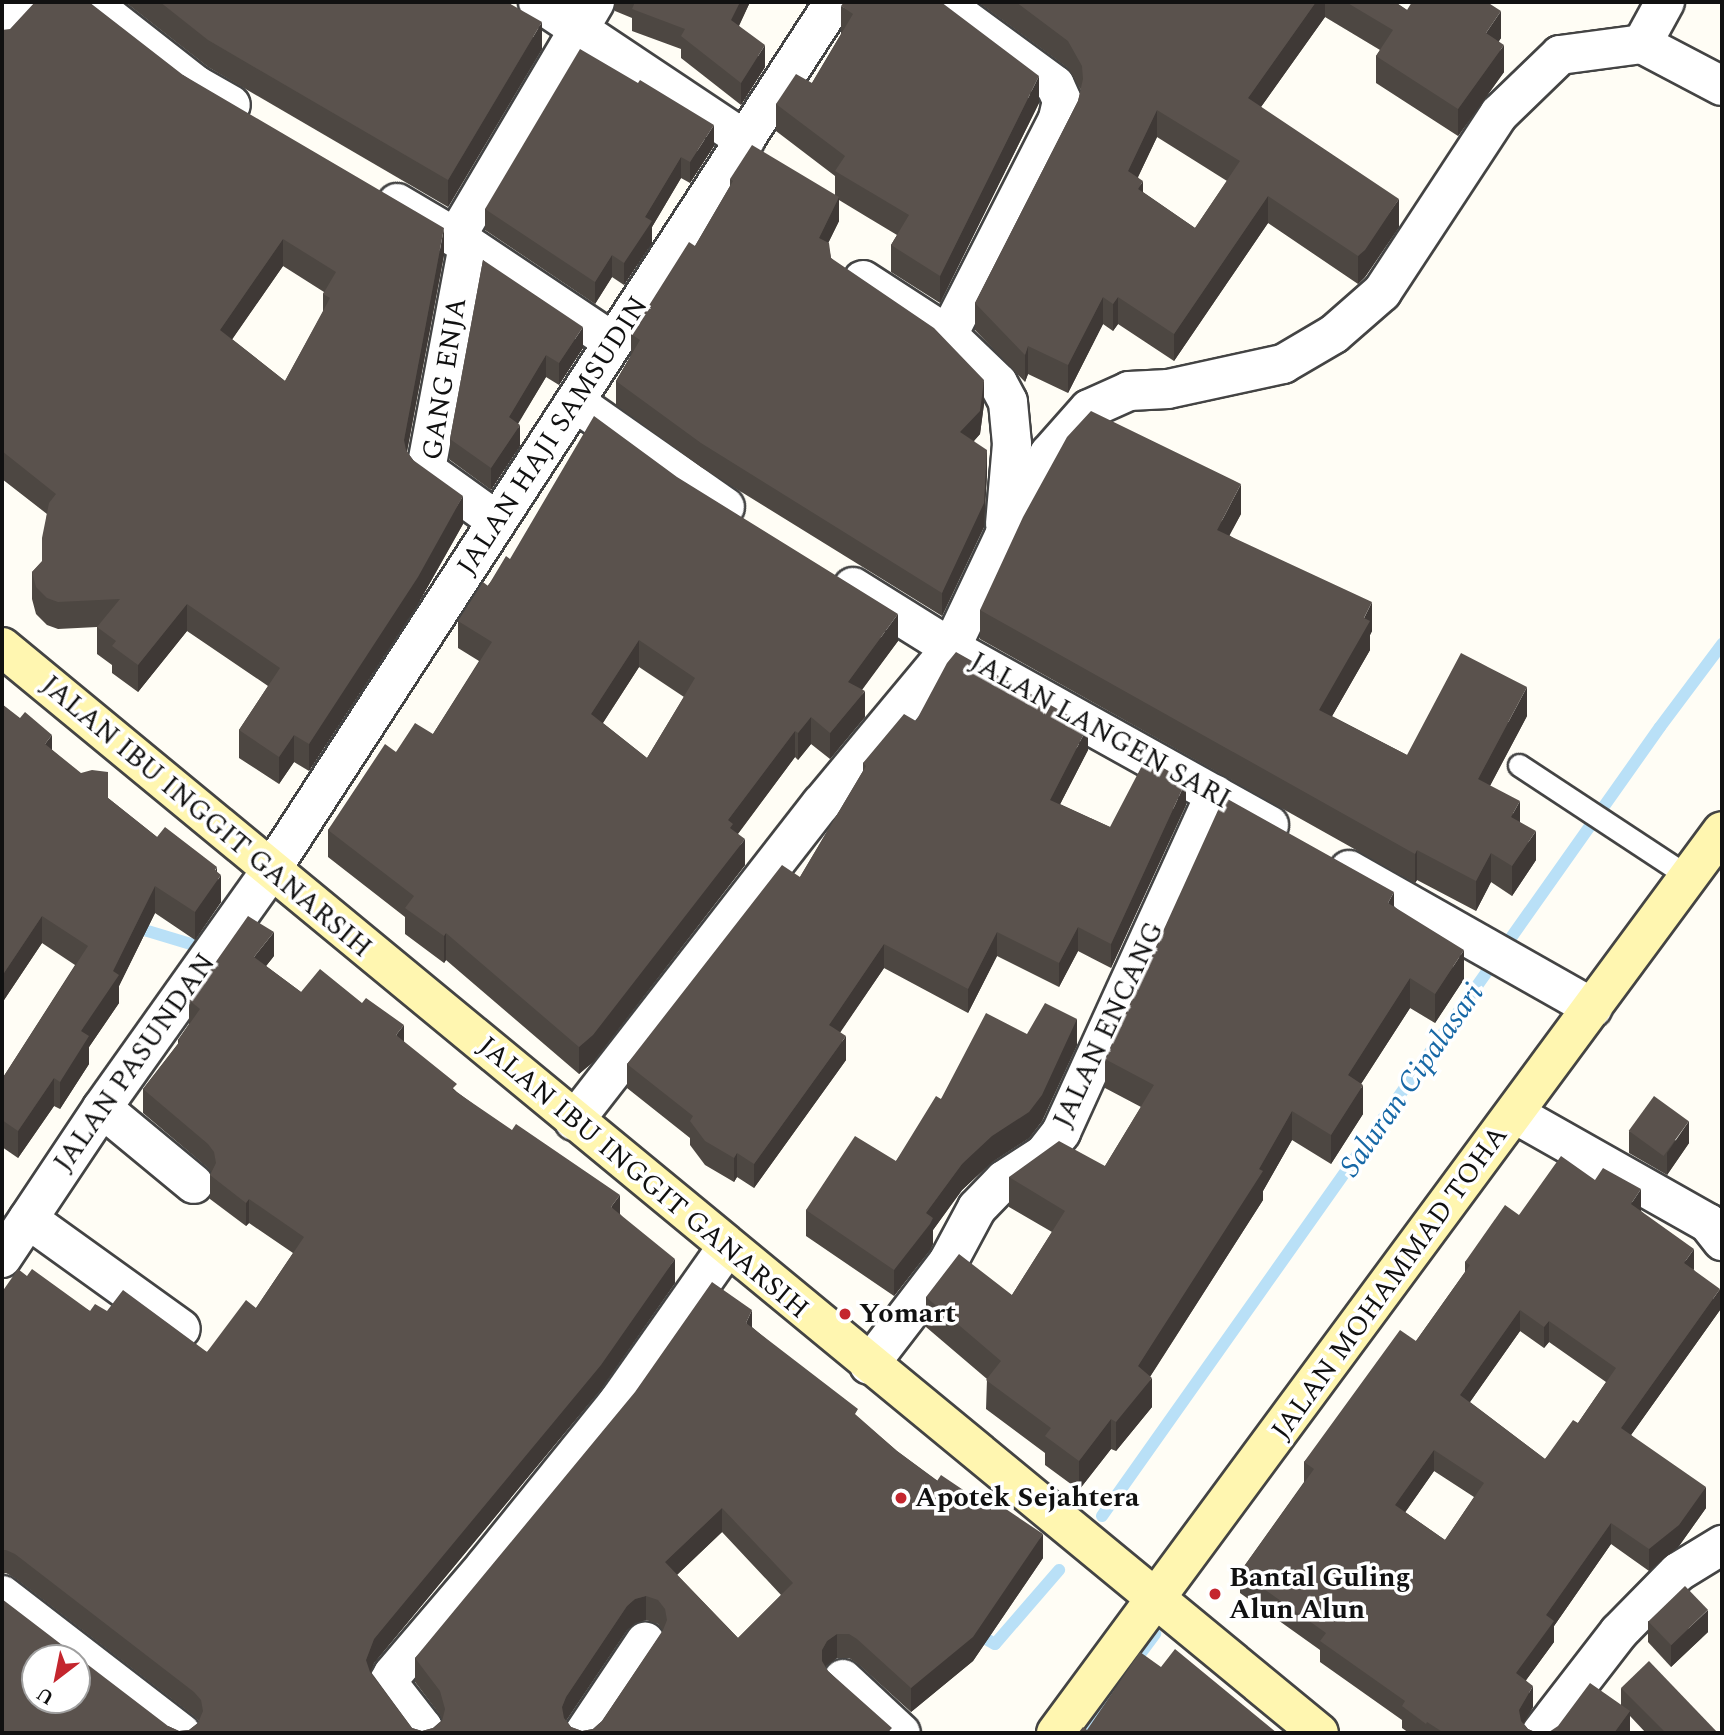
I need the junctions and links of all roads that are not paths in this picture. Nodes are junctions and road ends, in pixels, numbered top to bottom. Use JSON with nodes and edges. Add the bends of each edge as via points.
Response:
{"nodes":[{"id":1,"x":90,"y":2,"type":"edge"},
{"id":2,"x":538,"y":2,"type":"edge"},
{"id":3,"x":834,"y":2,"type":"edge"},
{"id":4,"x":942,"y":2,"type":"edge"},
{"id":5,"x":1665,"y":2,"type":"edge"},
{"id":6,"x":587,"y":15,"type":"edge"},
{"id":7,"x":1642,"y":44,"type":"junction"},
{"id":8,"x":1722,"y":86,"type":"edge"},
{"id":9,"x":255,"y":119,"type":"edge"},
{"id":10,"x":745,"y":139,"type":"junction"},
{"id":11,"x":362,"y":182,"type":"edge"},
{"id":12,"x":462,"y":241,"type":"junction"},
{"id":13,"x":850,"y":271,"type":"edge"},
{"id":14,"x":948,"y":335,"type":"junction"},
{"id":15,"x":613,"y":342,"type":"junction"},
{"id":16,"x":575,"y":402,"type":"junction"},
{"id":17,"x":497,"y":522,"type":"junction"},
{"id":18,"x":757,"y":527,"type":"edge"},
{"id":19,"x":1004,"y":536,"type":"junction"},
{"id":20,"x":825,"y":570,"type":"edge"},
{"id":21,"x":2,"y":648,"type":"edge"},
{"id":22,"x":951,"y":648,"type":"junction"},
{"id":23,"x":1519,"y":765,"type":"dead end"},
{"id":24,"x":1215,"y":794,"type":"junction"},
{"id":25,"x":1722,"y":831,"type":"edge"},
{"id":26,"x":271,"y":870,"type":"junction"},
{"id":27,"x":1689,"y":877,"type":"junction"},
{"id":28,"x":1593,"y":1007,"type":"junction"},
{"id":29,"x":102,"y":1108,"type":"junction"},
{"id":30,"x":1515,"y":1114,"type":"junction"},
{"id":31,"x":575,"y":1121,"type":"junction"},
{"id":32,"x":194,"y":1184,"type":"dead end"},
{"id":33,"x":11,"y":1240,"type":"edge"},
{"id":34,"x":1722,"y":1241,"type":"edge"},
{"id":35,"x":727,"y":1247,"type":"junction"},
{"id":36,"x":181,"y":1329,"type":"edge"},
{"id":37,"x":869,"y":1365,"type":"junction"},
{"id":38,"x":1722,"y":1545,"type":"edge"},
{"id":39,"x":2,"y":1595,"type":"edge"},
{"id":40,"x":1156,"y":1602,"type":"junction"},
{"id":41,"x":645,"y":1642,"type":"dead end"},
{"id":42,"x":843,"y":1679,"type":"dead end"},
{"id":43,"x":181,"y":1733,"type":"edge"},
{"id":44,"x":423,"y":1733,"type":"edge"},
{"id":45,"x":584,"y":1733,"type":"edge"},
{"id":46,"x":901,"y":1733,"type":"edge"},
{"id":47,"x":1056,"y":1733,"type":"edge"},
{"id":48,"x":1319,"y":1733,"type":"edge"},
{"id":49,"x":1541,"y":1733,"type":"edge"}],
"edges":[{"from":1,"to":9,"type":"street","via":[[196,85]]},
{"from":2,"to":6,"type":"street"},
{"from":3,"to":10,"type":"street","name":"JALAN HAJI SAMSUDIN"},
{"from":4,"to":14,"type":"street","via":[[1055,85],[1062,100],[1058,119]]},
{"from":5,"to":7,"type":"street"},
{"from":6,"to":10,"type":"street"},
{"from":6,"to":12,"type":"street"},
{"from":7,"to":8,"type":"street"},
{"from":7,"to":19,"type":"street","via":[[1560,55],[1499,114],[1382,292],[1334,334],[1283,364],[1168,389],[1129,391],[1088,409],[1049,454]]},
{"from":10,"to":15,"type":"street","name":"JALAN HAJI SAMSUDIN"},
{"from":11,"to":12,"type":"street"},
{"from":12,"to":15,"type":"street"},
{"from":12,"to":17,"type":"street","name":"GANG ENJA","via":[[426,470]]},
{"from":13,"to":14,"type":"street"},
{"from":14,"to":19,"type":"street","via":[[998,383],[1008,402],[1012,444]]},
{"from":15,"to":16,"type":"street","name":"JALAN HAJI SAMSUDIN"},
{"from":16,"to":17,"type":"street","name":"JALAN HAJI SAMSUDIN"},
{"from":16,"to":18,"type":"street","via":[[689,485]]},
{"from":17,"to":26,"type":"street","name":"JALAN HAJI SAMSUDIN"},
{"from":19,"to":22,"type":"street"},
{"from":20,"to":22,"type":"street"},
{"from":21,"to":26,"type":"main road","name":"JALAN IBU INGGIT GANARSIH"},
{"from":22,"to":24,"type":"street","name":"JALAN LANGEN SARI"},
{"from":22,"to":31,"type":"street","name":"JALAN LANGEN SARI","via":[[821,804]]},
{"from":23,"to":27,"type":"lane"},
{"from":24,"to":28,"type":"street","name":"JALAN LANGEN SARI"},
{"from":24,"to":37,"type":"street","name":"JALAN ENCANG","via":[[1061,1132],[1044,1154],[1004,1180],[977,1208],[948,1262]]},
{"from":25,"to":27,"type":"main road","name":"JALAN MOHAMMAD TOHA"},
{"from":26,"to":29,"type":"street","name":"JALAN PASUNDAN"},
{"from":26,"to":31,"type":"main road","name":"JALAN IBU INGGIT GANARSIH"},
{"from":27,"to":28,"type":"main road","name":"JALAN MOHAMMAD TOHA"},
{"from":28,"to":30,"type":"main road","name":"JALAN MOHAMMAD TOHA"},
{"from":29,"to":32,"type":"street"},
{"from":29,"to":33,"type":"street","name":"JALAN PASUNDAN"},
{"from":30,"to":34,"type":"street","via":[[1708,1223]]},
{"from":30,"to":40,"type":"main road","name":"JALAN MOHAMMAD TOHA"},
{"from":31,"to":35,"type":"main road","name":"JALAN IBU INGGIT GANARSIH"},
{"from":33,"to":36,"type":"street"},
{"from":35,"to":37,"type":"main road","name":"JALAN IBU INGGIT GANARSIH"},
{"from":35,"to":44,"type":"street","via":[[618,1402],[393,1674],[388,1683]]},
{"from":37,"to":40,"type":"main road","name":"JALAN IBU INGGIT GANARSIH"},
{"from":38,"to":49,"type":"street","via":[[1678,1573],[1619,1632]]},
{"from":39,"to":43,"type":"street"},
{"from":40,"to":47,"type":"main road","name":"JALAN MOHAMMAD TOHA"},
{"from":40,"to":48,"type":"main road","name":"JALAN IBU INGGIT GANARSIH"},
{"from":41,"to":45,"type":"street"},
{"from":42,"to":46,"type":"street"}]}
